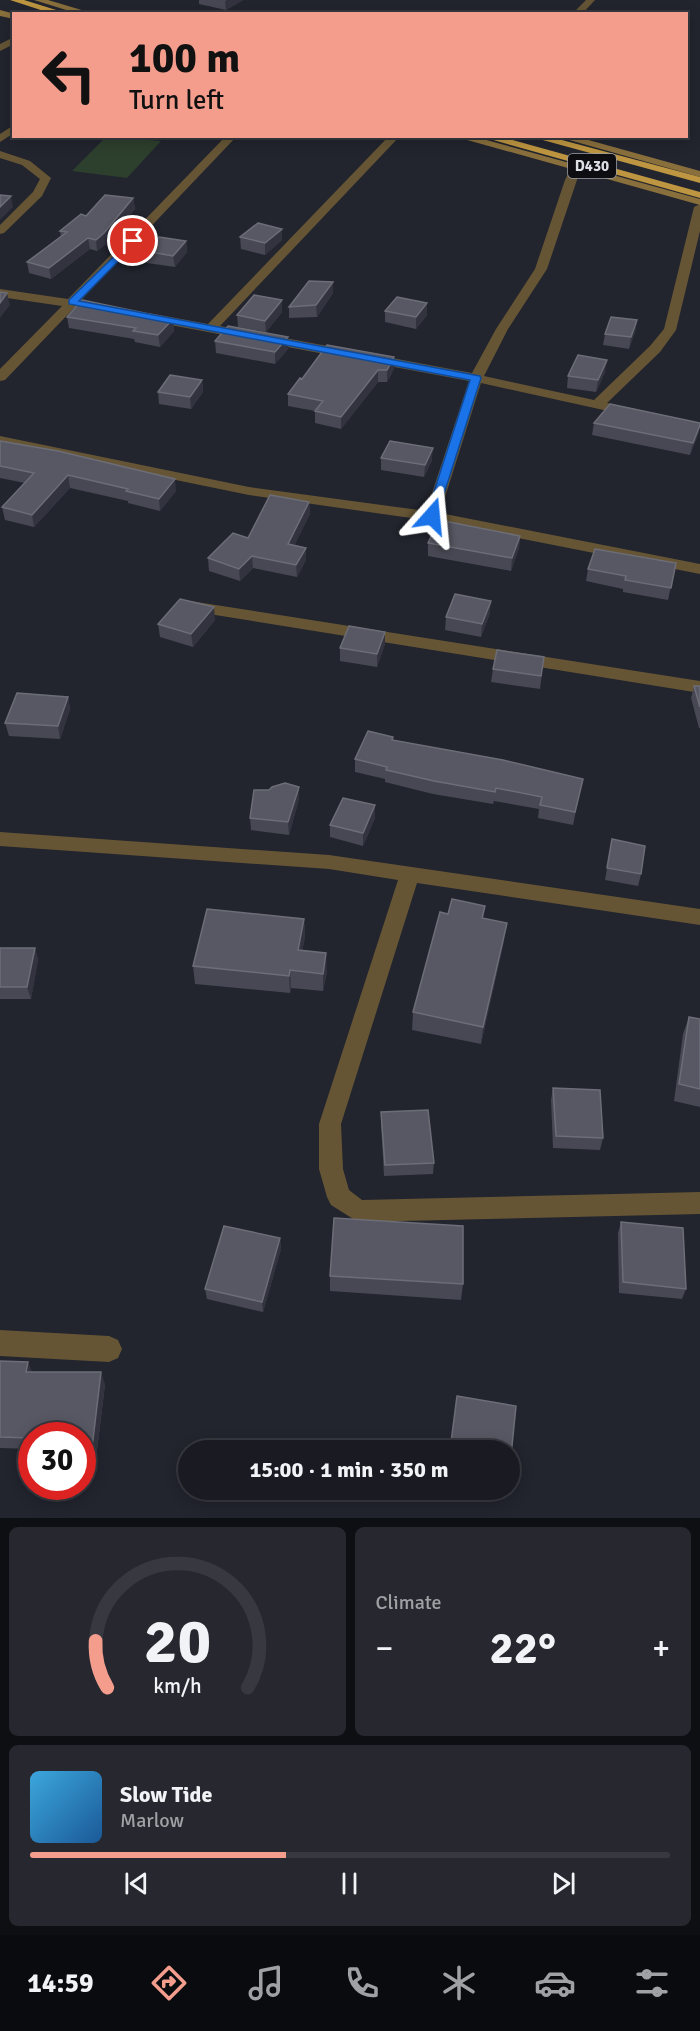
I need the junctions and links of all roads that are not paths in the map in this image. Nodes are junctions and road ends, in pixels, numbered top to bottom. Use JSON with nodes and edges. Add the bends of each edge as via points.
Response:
{"nodes":[{"id":1,"x":14,"y":0,"type":"edge"},
{"id":2,"x":38,"y":0,"type":"edge"},
{"id":3,"x":591,"y":0,"type":"edge"},
{"id":4,"x":0,"y":6,"type":"edge"},
{"id":5,"x":20,"y":12,"type":"edge"},
{"id":6,"x":58,"y":12,"type":"edge"},
{"id":7,"x":83,"y":12,"type":"edge"},
{"id":8,"x":578,"y":12,"type":"edge"},
{"id":9,"x":12,"y":130,"type":"edge"},
{"id":10,"x":230,"y":138,"type":"edge"},
{"id":11,"x":393,"y":138,"type":"edge"},
{"id":12,"x":465,"y":138,"type":"edge"},
{"id":13,"x":491,"y":138,"type":"edge"},
{"id":14,"x":541,"y":138,"type":"edge"},
{"id":15,"x":568,"y":138,"type":"edge"},
{"id":16,"x":0,"y":139,"type":"edge"},
{"id":17,"x":0,"y":154,"type":"edge"},
{"id":18,"x":576,"y":168,"type":"junction"},
{"id":19,"x":700,"y":174,"type":"edge"},
{"id":20,"x":700,"y":180,"type":"edge"},
{"id":21,"x":700,"y":195,"type":"edge"},
{"id":22,"x":700,"y":202,"type":"edge"},
{"id":23,"x":700,"y":207,"type":"edge"},
{"id":24,"x":5,"y":221,"type":"edge"},
{"id":25,"x":0,"y":231,"type":"edge"},
{"id":26,"x":0,"y":293,"type":"edge"},
{"id":27,"x":72,"y":302,"type":"junction"},
{"id":28,"x":211,"y":328,"type":"junction"},
{"id":29,"x":0,"y":377,"type":"edge"},
{"id":30,"x":476,"y":378,"type":"junction"},
{"id":31,"x":597,"y":405,"type":"junction"},
{"id":32,"x":643,"y":414,"type":"edge"},
{"id":33,"x":0,"y":440,"type":"edge"},
{"id":34,"x":432,"y":516,"type":"junction"},
{"id":35,"x":700,"y":569,"type":"edge"},
{"id":36,"x":188,"y":605,"type":"edge"},
{"id":37,"x":700,"y":687,"type":"edge"},
{"id":38,"x":0,"y":839,"type":"edge"},
{"id":39,"x":410,"y":874,"type":"junction"},
{"id":40,"x":700,"y":917,"type":"edge"},
{"id":41,"x":700,"y":1203,"type":"edge"},
{"id":42,"x":0,"y":1343,"type":"edge"},
{"id":43,"x":109,"y":1349,"type":"dead end"}],
"edges":[{"from":1,"to":6,"type":"highway"},
{"from":2,"to":7,"type":"street"},
{"from":3,"to":8,"type":"street"},
{"from":4,"to":5,"type":"highway"},
{"from":9,"to":16,"type":"street"},
{"from":10,"to":27,"type":"street"},
{"from":11,"to":28,"type":"street"},
{"from":12,"to":18,"type":"street"},
{"from":13,"to":21,"type":"highway","number":"D430"},
{"from":14,"to":20,"type":"highway","number":"D430"},
{"from":15,"to":19,"type":"street"},
{"from":17,"to":24,"type":"street","via":[[26,163],[46,178],[38,194]]},
{"from":18,"to":22,"type":"street"},
{"from":18,"to":30,"type":"street","via":[[541,268]]},
{"from":23,"to":31,"type":"street","via":[[670,330]]},
{"from":24,"to":25,"type":"street"},
{"from":26,"to":27,"type":"street"},
{"from":27,"to":28,"type":"street"},
{"from":27,"to":29,"type":"street"},
{"from":28,"to":30,"type":"street"},
{"from":30,"to":31,"type":"street"},
{"from":30,"to":34,"type":"street"},
{"from":31,"to":32,"type":"street"},
{"from":33,"to":34,"type":"street","via":[[249,491]]},
{"from":34,"to":35,"type":"street"},
{"from":36,"to":37,"type":"street"},
{"from":38,"to":39,"type":"street","via":[[329,862]]},
{"from":39,"to":40,"type":"street"},
{"from":39,"to":41,"type":"street","via":[[330,1124],[331,1169],[339,1197],[358,1211]]},
{"from":42,"to":43,"type":"street"}]}
